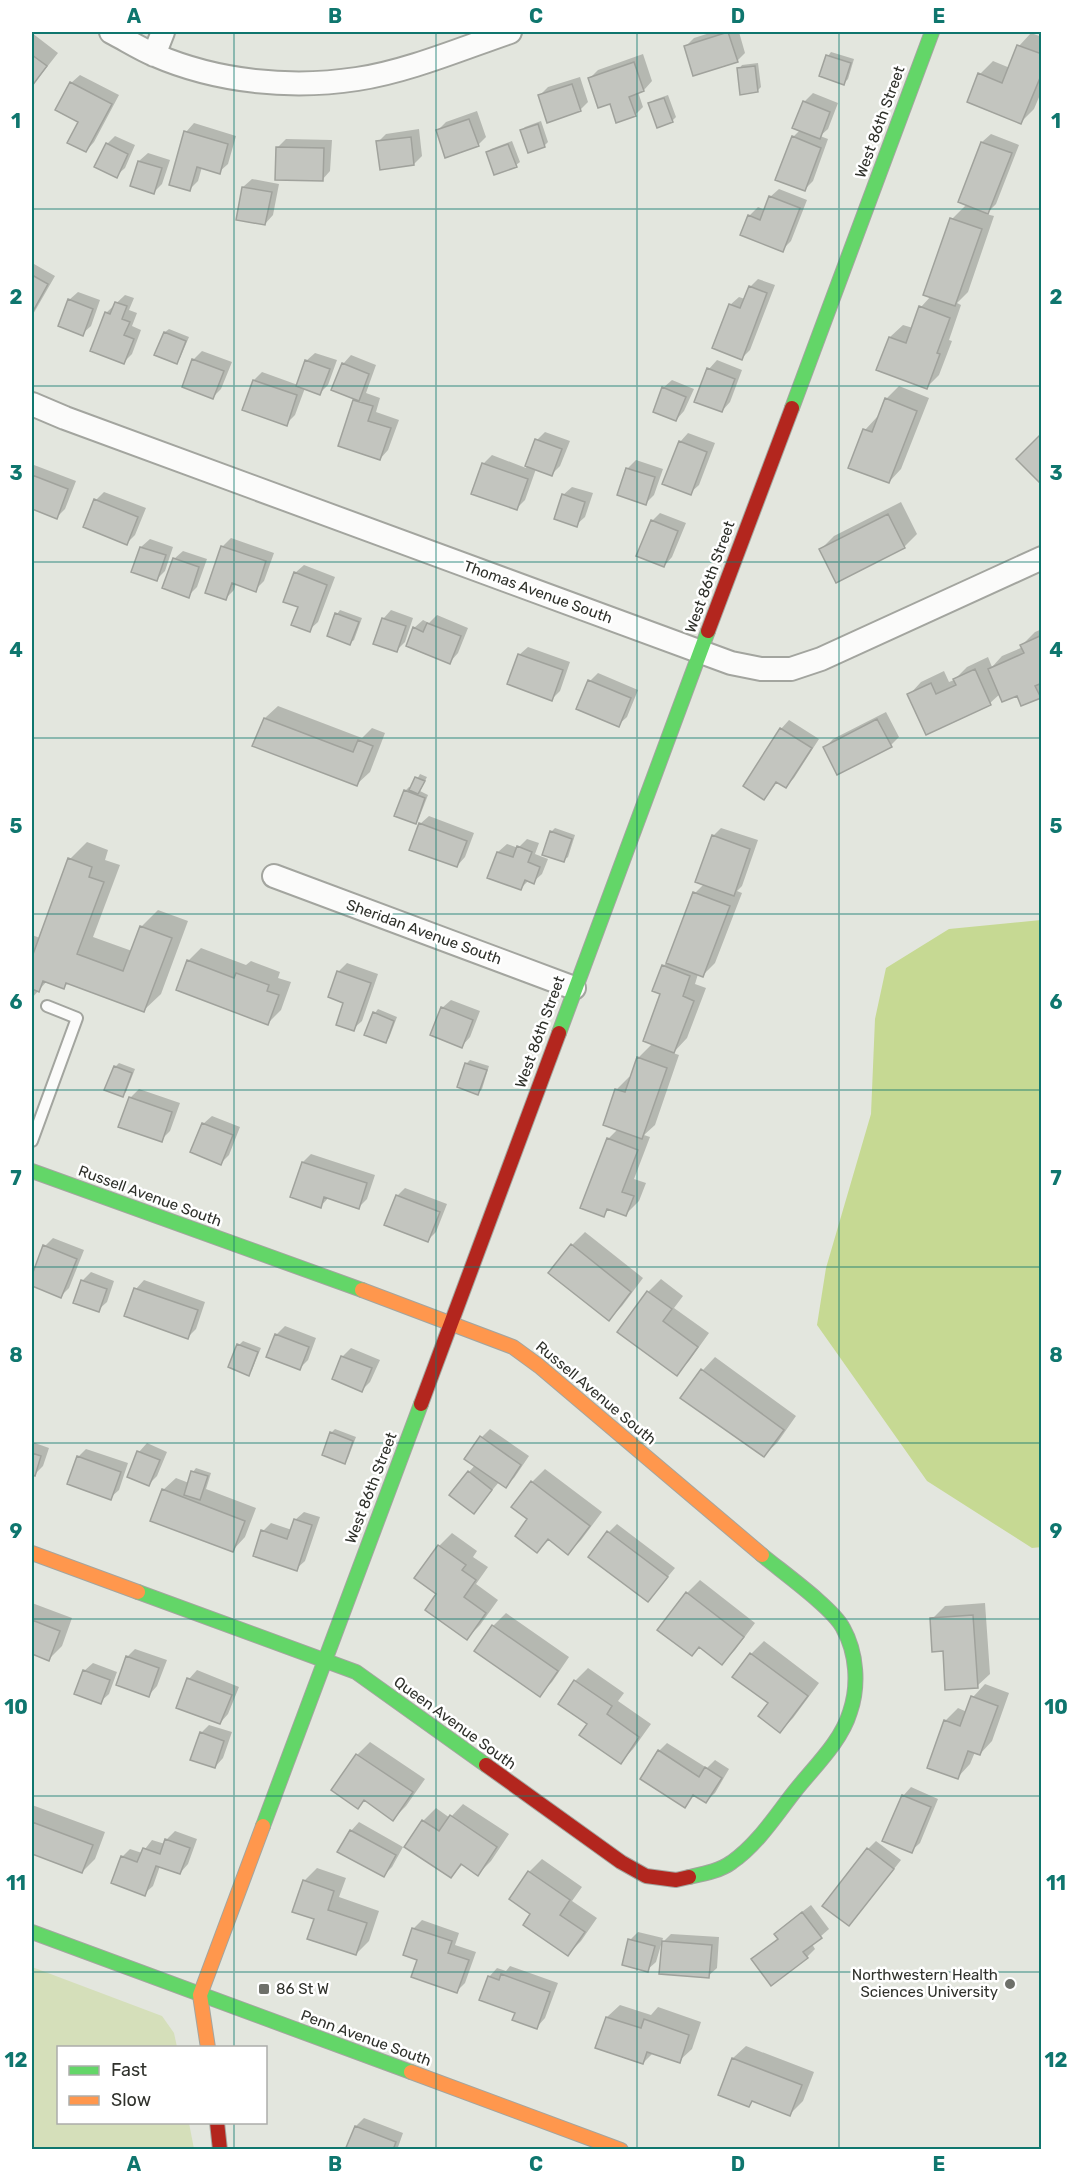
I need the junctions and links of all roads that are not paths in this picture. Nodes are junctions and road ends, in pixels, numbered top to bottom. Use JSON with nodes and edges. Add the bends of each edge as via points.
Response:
{"nodes":[{"id":1,"x":111,"y":32,"type":"edge"},
{"id":2,"x":163,"y":32,"type":"edge"},
{"id":3,"x":510,"y":32,"type":"edge"},
{"id":4,"x":932,"y":32,"type":"edge"},
{"id":5,"x":154,"y":55,"type":"junction"},
{"id":6,"x":32,"y":404,"type":"edge"},
{"id":7,"x":1041,"y":558,"type":"edge"},
{"id":8,"x":700,"y":651,"type":"junction"},
{"id":9,"x":274,"y":876,"type":"dead end"},
{"id":10,"x":574,"y":988,"type":"junction"},
{"id":11,"x":47,"y":1006,"type":"dead end"},
{"id":12,"x":32,"y":1142,"type":"edge"},
{"id":13,"x":32,"y":1171,"type":"edge"},
{"id":14,"x":451,"y":1322,"type":"junction"},
{"id":15,"x":32,"y":1553,"type":"edge"},
{"id":16,"x":324,"y":1660,"type":"junction"},
{"id":17,"x":811,"y":1770,"type":"joint"},
{"id":18,"x":32,"y":1932,"type":"edge"},
{"id":19,"x":200,"y":1995,"type":"junction"},
{"id":20,"x":208,"y":2046,"type":"edge"},
{"id":21,"x":217,"y":2124,"type":"edge"},
{"id":22,"x":220,"y":2150,"type":"edge"},
{"id":23,"x":621,"y":2150,"type":"edge"}],
"edges":[{"from":1,"to":5,"type":"street"},
{"from":2,"to":5,"type":"street"},
{"from":3,"to":5,"type":"street","via":[[359,79],[302,84],[248,80],[192,69]]},
{"from":4,"to":8,"type":"street","name":"West 86th Street"},
{"from":6,"to":8,"type":"street","name":"Thomas Avenue South"},
{"from":7,"to":8,"type":"street","name":"Thomas Avenue South","via":[[792,669],[761,669]]},
{"from":8,"to":10,"type":"street","name":"West 86th Street"},
{"from":9,"to":10,"type":"street","name":"Sheridan Avenue South"},
{"from":10,"to":14,"type":"street","name":"West 86th Street"},
{"from":11,"to":12,"type":"lane","via":[[77,1018]]},
{"from":13,"to":14,"type":"street","name":"Russell Avenue South"},
{"from":14,"to":16,"type":"street","name":"West 86th Street"},
{"from":14,"to":17,"type":"street","name":"Russell Avenue South","via":[[513,1347],[539,1366],[843,1627],[854,1656],[857,1685],[850,1714]]},
{"from":15,"to":16,"type":"street","name":"Queen Avenue South"},
{"from":16,"to":17,"type":"street","name":"Queen Avenue South","via":[[356,1672],[646,1876],[676,1880],[731,1863]]},
{"from":16,"to":19,"type":"street","name":"West 86th Street"},
{"from":18,"to":19,"type":"street","name":"Penn Avenue South"},
{"from":19,"to":20,"type":"street","name":"West 86th Street"},
{"from":19,"to":23,"type":"street","name":"Penn Avenue South"},
{"from":21,"to":22,"type":"street"}]}
